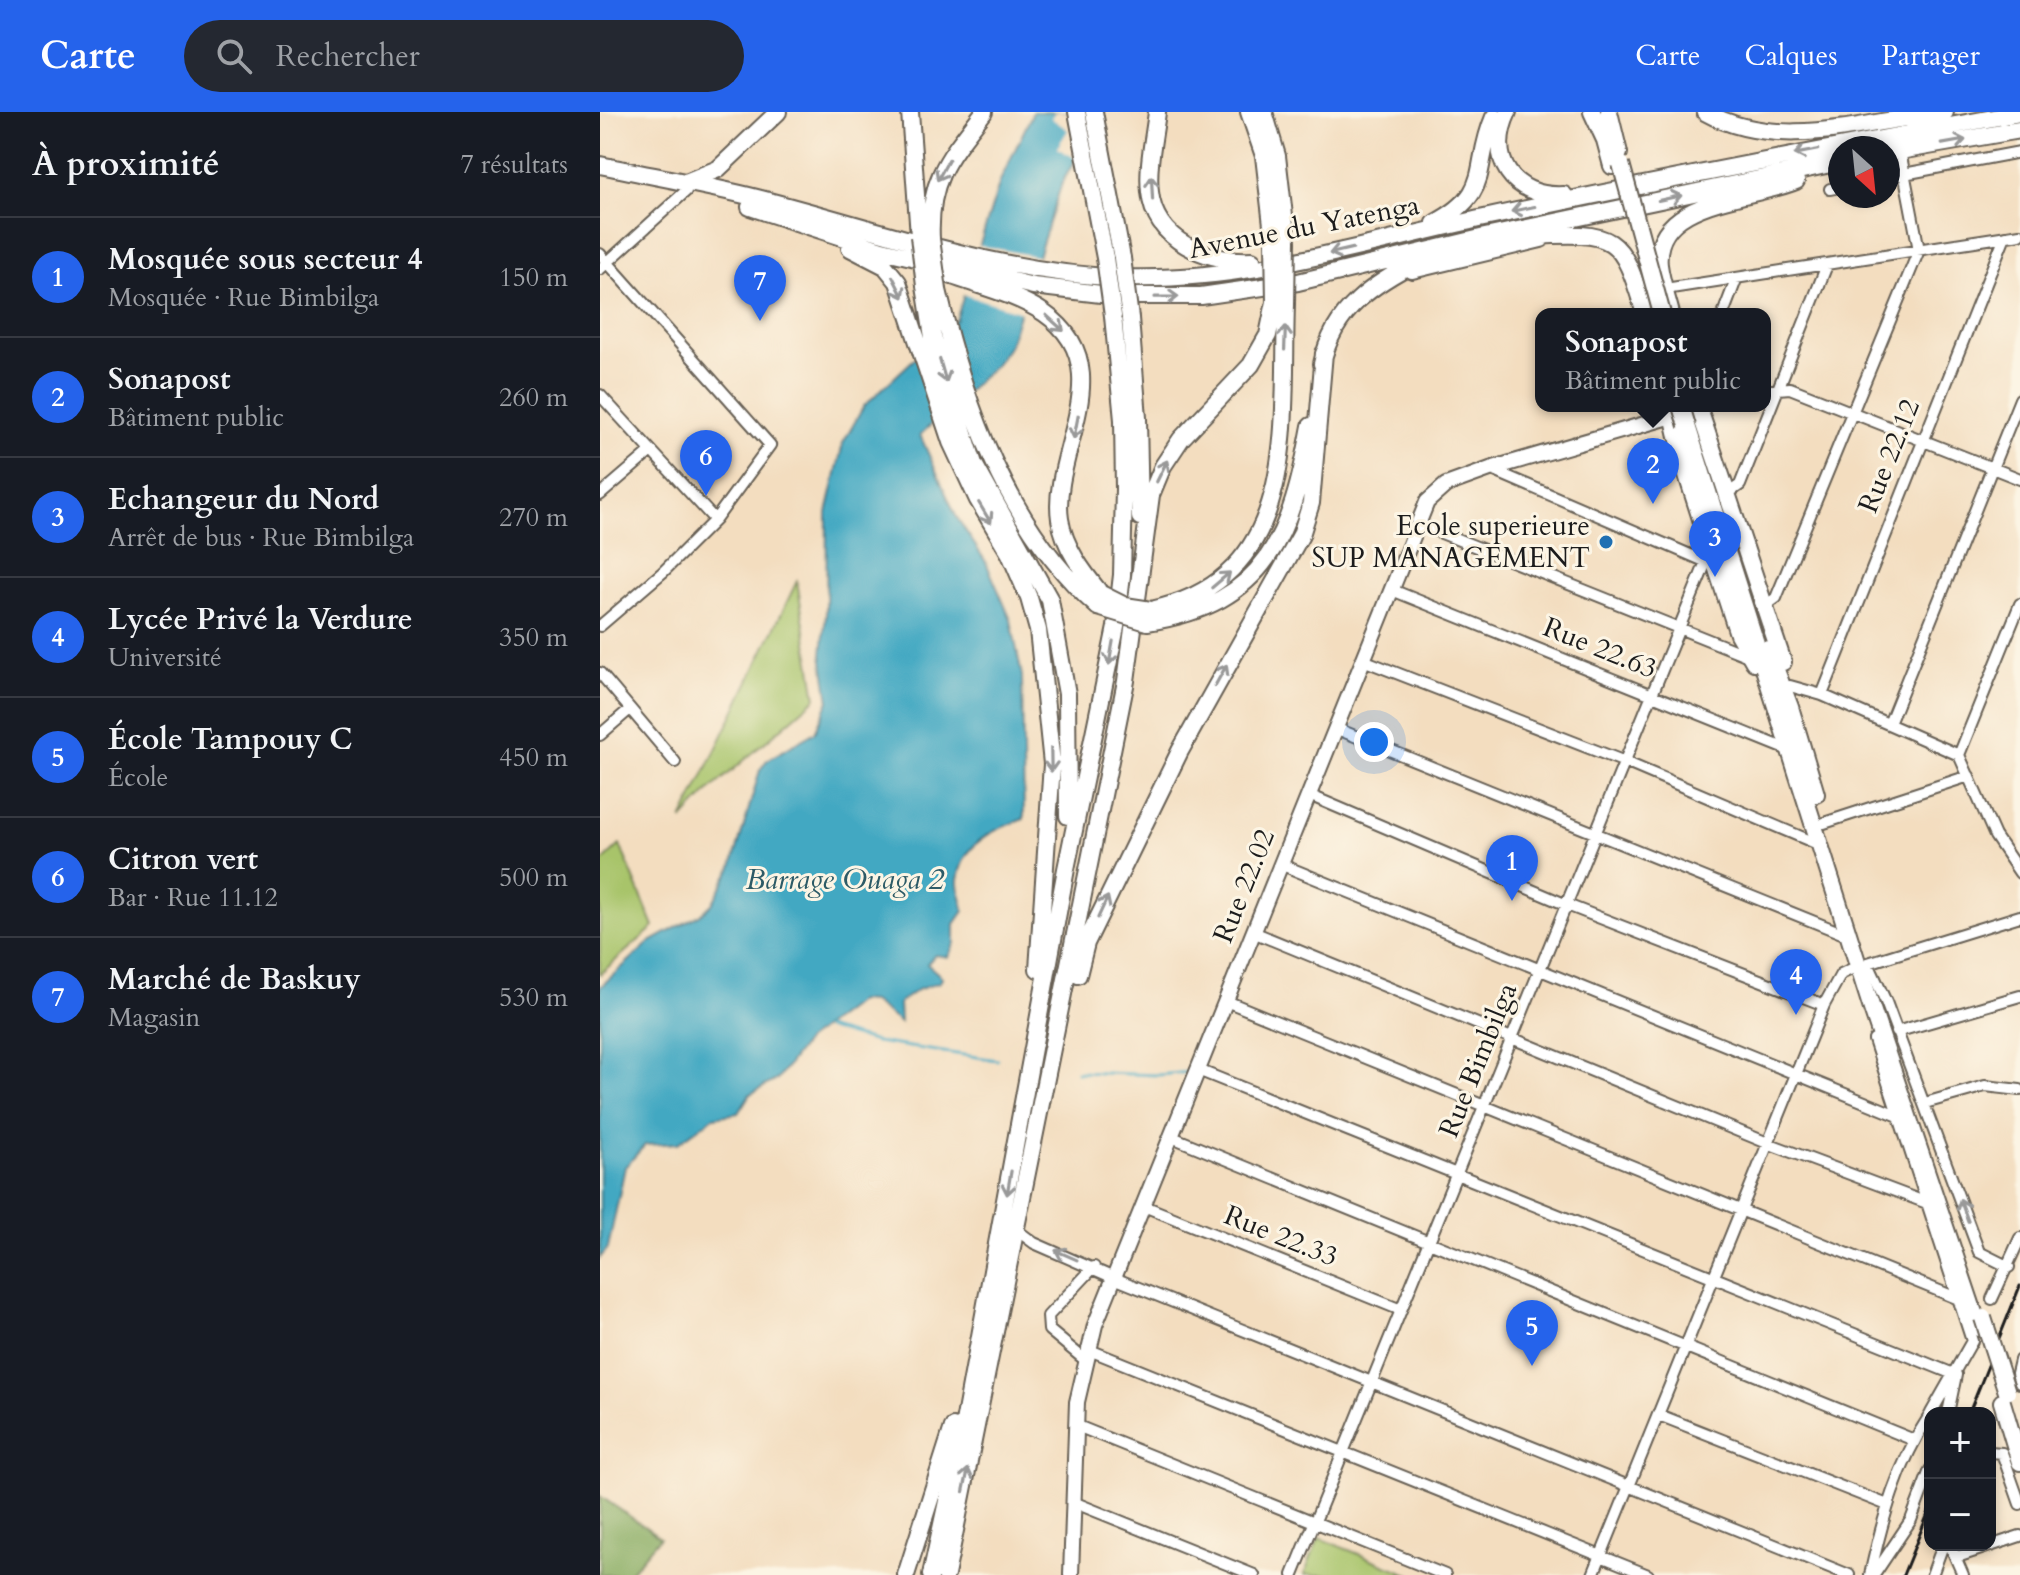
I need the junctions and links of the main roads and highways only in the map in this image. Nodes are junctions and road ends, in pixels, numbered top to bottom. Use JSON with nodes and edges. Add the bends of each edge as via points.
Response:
{"nodes":[{"id":1,"x":778,"y":112,"type":"edge"},
{"id":2,"x":790,"y":112,"type":"edge"},
{"id":3,"x":910,"y":112,"type":"edge"},
{"id":4,"x":984,"y":112,"type":"edge"},
{"id":5,"x":1077,"y":112,"type":"edge"},
{"id":6,"x":1094,"y":112,"type":"edge"},
{"id":7,"x":1157,"y":112,"type":"edge"},
{"id":8,"x":1249,"y":112,"type":"edge"},
{"id":9,"x":1264,"y":112,"type":"edge"},
{"id":10,"x":1496,"y":112,"type":"edge"},
{"id":11,"x":1508,"y":112,"type":"edge"},
{"id":12,"x":1592,"y":112,"type":"edge"},
{"id":13,"x":1606,"y":112,"type":"edge"},
{"id":14,"x":1705,"y":112,"type":"edge"},
{"id":15,"x":1945,"y":112,"type":"edge"},
{"id":16,"x":2020,"y":113,"type":"edge"},
{"id":17,"x":2020,"y":130,"type":"edge"},
{"id":18,"x":754,"y":138,"type":"junction"},
{"id":19,"x":1900,"y":151,"type":"edge"},
{"id":20,"x":600,"y":165,"type":"edge"},
{"id":21,"x":1617,"y":165,"type":"junction"},
{"id":22,"x":1828,"y":165,"type":"edge"},
{"id":23,"x":1828,"y":167,"type":"edge"},
{"id":24,"x":600,"y":175,"type":"edge"},
{"id":25,"x":686,"y":187,"type":"junction"},
{"id":26,"x":1606,"y":192,"type":"junction"},
{"id":27,"x":813,"y":228,"type":"junction"},
{"id":28,"x":1417,"y":232,"type":"junction"},
{"id":29,"x":1558,"y":234,"type":"junction"},
{"id":30,"x":925,"y":237,"type":"junction"},
{"id":31,"x":1485,"y":237,"type":"junction"},
{"id":32,"x":1280,"y":241,"type":"junction"},
{"id":33,"x":1114,"y":258,"type":"junction"},
{"id":34,"x":1301,"y":259,"type":"junction"},
{"id":35,"x":969,"y":270,"type":"junction"},
{"id":36,"x":1035,"y":278,"type":"junction"},
{"id":37,"x":1384,"y":279,"type":"junction"},
{"id":38,"x":932,"y":288,"type":"junction"},
{"id":39,"x":1280,"y":303,"type":"junction"},
{"id":40,"x":1643,"y":308,"type":"edge"},
{"id":41,"x":1653,"y":308,"type":"edge"},
{"id":42,"x":1660,"y":308,"type":"edge"},
{"id":43,"x":1670,"y":308,"type":"edge"},
{"id":44,"x":1121,"y":317,"type":"junction"},
{"id":45,"x":1324,"y":353,"type":"junction"},
{"id":46,"x":947,"y":411,"type":"junction"},
{"id":47,"x":1689,"y":412,"type":"edge"},
{"id":48,"x":1690,"y":412,"type":"edge"},
{"id":49,"x":1691,"y":412,"type":"edge"},
{"id":50,"x":1140,"y":574,"type":"junction"},
{"id":51,"x":1099,"y":600,"type":"junction"},
{"id":52,"x":1149,"y":616,"type":"junction"},
{"id":53,"x":1784,"y":709,"type":"junction"},
{"id":54,"x":1066,"y":869,"type":"junction"},
{"id":55,"x":1863,"y":964,"type":"junction"},
{"id":56,"x":1018,"y":1133,"type":"junction"},
{"id":57,"x":1035,"y":1142,"type":"junction"},
{"id":58,"x":978,"y":1346,"type":"junction"},
{"id":59,"x":2010,"y":1392,"type":"edge"},
{"id":60,"x":2020,"y":1436,"type":"edge"},
{"id":61,"x":2020,"y":1462,"type":"edge"},
{"id":62,"x":906,"y":1575,"type":"edge"},
{"id":63,"x":931,"y":1575,"type":"edge"},
{"id":64,"x":946,"y":1575,"type":"edge"}],
"edges":[{"from":1,"to":18,"type":"main road"},
{"from":2,"to":18,"type":"main road"},
{"from":3,"to":30,"type":"main road"},
{"from":4,"to":30,"type":"main road","one_way":true,"via":[[939,171]]},
{"from":5,"to":33,"type":"main road"},
{"from":6,"to":33,"type":"main road"},
{"from":34,"to":7,"type":"main road","one_way":true,"via":[[1204,256],[1157,219],[1150,192]]},
{"from":8,"to":32,"type":"main road","via":[[1264,156]]},
{"from":9,"to":32,"type":"main road","via":[[1277,156]]},
{"from":10,"to":28,"type":"main road","via":[[1470,201]]},
{"from":11,"to":26,"type":"main road","via":[[1499,131],[1499,154],[1520,184],[1555,195]]},
{"from":12,"to":21,"type":"main road"},
{"from":13,"to":21,"type":"main road"},
{"from":14,"to":15,"type":"main road","via":[[1765,132],[1816,133]]},
{"from":16,"to":26,"type":"main road","name":"Avenue du Yatenga","one_way":true},
{"from":19,"to":17,"type":"main road","one_way":true},
{"from":18,"to":25,"type":"main road","via":[[718,169]]},
{"from":20,"to":25,"type":"main road","name":"Avenue du Yatenga"},
{"from":21,"to":41,"type":"main road"},
{"from":21,"to":42,"type":"main road","bridge":true},
{"from":31,"to":22,"type":"main road","name":"Avenue du Yatenga","one_way":true},
{"from":23,"to":43,"type":"main road","via":[[1792,183],[1685,213],[1661,247],[1659,263]]},
{"from":24,"to":25,"type":"main road","name":"Avenue du Yatenga"},
{"from":25,"to":27,"type":"main road","name":"Avenue du Yatenga"},
{"from":25,"to":35,"type":"main road","name":"Avenue du Yatenga","via":[[758,198]]},
{"from":26,"to":28,"type":"main road","name":"Avenue du Yatenga","one_way":true},
{"from":27,"to":35,"type":"main road","name":"Avenue du Yatenga"},
{"from":27,"to":46,"type":"main road","one_way":true,"via":[[885,266],[898,282]]},
{"from":28,"to":34,"type":"main road","name":"Avenue du Yatenga","one_way":true},
{"from":29,"to":31,"type":"main road"},
{"from":29,"to":37,"type":"main road"},
{"from":29,"to":40,"type":"main road","via":[[1597,238],[1619,248],[1630,262]]},
{"from":30,"to":38,"type":"main road","bridge":true},
{"from":36,"to":31,"type":"main road","name":"Avenue du Yatenga","one_way":true,"via":[[1118,296],[1201,296],[1298,282]]},
{"from":31,"to":37,"type":"main road"},
{"from":32,"to":39,"type":"main road","bridge":true},
{"from":33,"to":44,"type":"main road","bridge":true},
{"from":34,"to":36,"type":"main road","name":"Avenue du Yatenga","via":[[1186,276]]},
{"from":35,"to":36,"type":"main road","name":"Avenue du Yatenga"},
{"from":35,"to":51,"type":"main road","one_way":true,"via":[[1064,330],[1076,350],[1078,424],[1062,480],[1060,518]]},
{"from":37,"to":45,"type":"main road","via":[[1353,302]]},
{"from":38,"to":46,"type":"main road","one_way":true,"via":[[933,337]]},
{"from":38,"to":51,"type":"main road","via":[[996,470],[1079,590]]},
{"from":50,"to":39,"type":"main road","one_way":true,"via":[[1151,495],[1163,466],[1181,439],[1251,365]]},
{"from":52,"to":39,"type":"main road","one_way":true,"via":[[1214,587],[1242,562],[1263,530],[1276,485]]},
{"from":44,"to":50,"type":"main road","via":[[1138,418]]},
{"from":44,"to":54,"type":"main road","one_way":true,"via":[[1122,575],[1106,681]]},
{"from":45,"to":52,"type":"main road","via":[[1295,504],[1281,536],[1234,593],[1212,607],[1181,617]]},
{"from":57,"to":45,"type":"main road","one_way":true,"via":[[1086,943],[1187,738],[1301,535],[1315,475]]},
{"from":46,"to":54,"type":"main road","via":[[1040,577],[1057,627],[1070,770]]},
{"from":46,"to":56,"type":"main road","one_way":true,"via":[[963,472],[1029,598],[1048,705],[1052,764],[1039,961],[1021,1064]]},
{"from":47,"to":53,"type":"main road","via":[[1687,475],[1711,564],[1738,634]]},
{"from":48,"to":53,"type":"main road","bridge":true},
{"from":49,"to":53,"type":"main road","via":[[1727,494],[1765,606],[1790,686]]},
{"from":50,"to":57,"type":"main road","via":[[1126,681]]},
{"from":51,"to":52,"type":"main road","bridge":true},
{"from":53,"to":55,"type":"main road","via":[[1824,823]]},
{"from":53,"to":55,"type":"main road","via":[[1791,751],[1849,936]]},
{"from":54,"to":56,"type":"main road"},
{"from":55,"to":59,"type":"main road","via":[[1978,1329]]},
{"from":56,"to":58,"type":"main road","one_way":true},
{"from":64,"to":57,"type":"main road","one_way":true},
{"from":58,"to":62,"type":"main road"},
{"from":58,"to":63,"type":"main road"},
{"from":59,"to":60,"type":"main road"},
{"from":59,"to":61,"type":"main road"}]}
